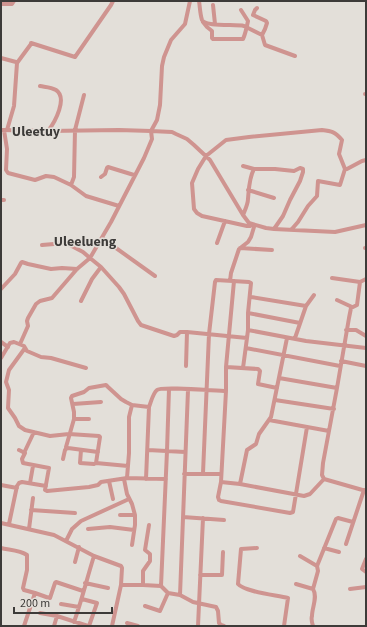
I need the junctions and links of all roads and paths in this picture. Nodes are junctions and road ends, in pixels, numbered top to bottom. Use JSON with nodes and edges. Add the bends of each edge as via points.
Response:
{"nodes":[{"id":1,"x":14,"y":1,"type":"edge"},
{"id":2,"x":113,"y":1,"type":"edge"},
{"id":3,"x":190,"y":1,"type":"edge"},
{"id":4,"x":199,"y":1,"type":"edge"},
{"id":5,"x":1,"y":4,"type":"edge"},
{"id":6,"x":213,"y":5,"type":"dead end"},
{"id":7,"x":257,"y":8,"type":"dead end"},
{"id":8,"x":241,"y":10,"type":"dead end"},
{"id":9,"x":203,"y":22,"type":"junction"},
{"id":10,"x":215,"y":24,"type":"junction"},
{"id":11,"x":246,"y":27,"type":"junction"},
{"id":12,"x":262,"y":35,"type":"junction"},
{"id":13,"x":295,"y":56,"type":"dead end"},
{"id":14,"x":1,"y":58,"type":"edge"},
{"id":15,"x":17,"y":63,"type":"junction"},
{"id":16,"x":40,"y":86,"type":"dead end"},
{"id":17,"x":84,"y":95,"type":"dead end"},
{"id":18,"x":4,"y":130,"type":"edge"},
{"id":19,"x":75,"y":130,"type":"junction"},
{"id":20,"x":151,"y":130,"type":"junction"},
{"id":21,"x":48,"y":131,"type":"junction"},
{"id":22,"x":206,"y":156,"type":"junction"},
{"id":23,"x":366,"y":160,"type":"edge"},
{"id":24,"x":243,"y":166,"type":"dead end"},
{"id":25,"x":254,"y":169,"type":"junction"},
{"id":26,"x":345,"y":169,"type":"junction"},
{"id":27,"x":134,"y":175,"type":"junction"},
{"id":28,"x":101,"y":177,"type":"dead end"},
{"id":29,"x":71,"y":185,"type":"junction"},
{"id":30,"x":248,"y":190,"type":"junction"},
{"id":31,"x":274,"y":198,"type":"dead end"},
{"id":32,"x":119,"y":206,"type":"junction"},
{"id":33,"x":243,"y":215,"type":"junction"},
{"id":34,"x":226,"y":221,"type":"junction"},
{"id":35,"x":250,"y":224,"type":"junction"},
{"id":36,"x":366,"y":226,"type":"edge"},
{"id":37,"x":274,"y":229,"type":"junction"},
{"id":38,"x":291,"y":230,"type":"junction"},
{"id":39,"x":102,"y":238,"type":"junction"},
{"id":40,"x":217,"y":243,"type":"dead end"},
{"id":41,"x":42,"y":245,"type":"dead end"},
{"id":42,"x":240,"y":248,"type":"junction"},
{"id":43,"x":272,"y":250,"type":"dead end"},
{"id":44,"x":90,"y":258,"type":"junction"},
{"id":45,"x":101,"y":268,"type":"junction"},
{"id":46,"x":77,"y":269,"type":"junction"},
{"id":47,"x":155,"y":276,"type":"dead end"},
{"id":48,"x":332,"y":278,"type":"dead end"},
{"id":49,"x":366,"y":279,"type":"edge"},
{"id":50,"x":232,"y":281,"type":"junction"},
{"id":51,"x":360,"y":282,"type":"junction"},
{"id":52,"x":1,"y":289,"type":"edge"},
{"id":53,"x":314,"y":295,"type":"dead end"},
{"id":54,"x":251,"y":297,"type":"junction"},
{"id":55,"x":337,"y":300,"type":"dead end"},
{"id":56,"x":80,"y":301,"type":"dead end"},
{"id":57,"x":306,"y":306,"type":"junction"},
{"id":58,"x":352,"y":307,"type":"junction"},
{"id":59,"x":248,"y":313,"type":"junction"},
{"id":60,"x":300,"y":323,"type":"junction"},
{"id":61,"x":248,"y":330,"type":"junction"},
{"id":62,"x":346,"y":330,"type":"junction"},
{"id":63,"x":187,"y":332,"type":"junction"},
{"id":64,"x":209,"y":334,"type":"junction"},
{"id":65,"x":228,"y":336,"type":"junction"},
{"id":66,"x":366,"y":336,"type":"edge"},
{"id":67,"x":247,"y":338,"type":"junction"},
{"id":68,"x":288,"y":338,"type":"junction"},
{"id":69,"x":295,"y":338,"type":"junction"},
{"id":70,"x":1,"y":342,"type":"edge"},
{"id":71,"x":20,"y":344,"type":"junction"},
{"id":72,"x":345,"y":344,"type":"junction"},
{"id":73,"x":8,"y":347,"type":"junction"},
{"id":74,"x":25,"y":348,"type":"junction"},
{"id":75,"x":246,"y":348,"type":"junction"},
{"id":76,"x":366,"y":348,"type":"edge"},
{"id":77,"x":284,"y":356,"type":"junction"},
{"id":78,"x":1,"y":358,"type":"edge"},
{"id":79,"x":341,"y":363,"type":"junction"},
{"id":80,"x":186,"y":366,"type":"dead end"},
{"id":81,"x":366,"y":366,"type":"edge"},
{"id":82,"x":226,"y":367,"type":"junction"},
{"id":83,"x":86,"y":368,"type":"dead end"},
{"id":84,"x":243,"y":368,"type":"junction"},
{"id":85,"x":279,"y":378,"type":"junction"},
{"id":86,"x":277,"y":388,"type":"junction"},
{"id":87,"x":337,"y":388,"type":"junction"},
{"id":88,"x":169,"y":389,"type":"junction"},
{"id":89,"x":188,"y":390,"type":"junction"},
{"id":90,"x":207,"y":390,"type":"junction"},
{"id":91,"x":226,"y":391,"type":"junction"},
{"id":92,"x":275,"y":400,"type":"junction"},
{"id":93,"x":101,"y":402,"type":"dead end"},
{"id":94,"x":73,"y":404,"type":"junction"},
{"id":95,"x":132,"y":405,"type":"junction"},
{"id":96,"x":149,"y":407,"type":"junction"},
{"id":97,"x":334,"y":409,"type":"junction"},
{"id":98,"x":74,"y":419,"type":"junction"},
{"id":99,"x":88,"y":419,"type":"dead end"},
{"id":100,"x":269,"y":420,"type":"junction"},
{"id":101,"x":307,"y":428,"type":"junction"},
{"id":102,"x":329,"y":431,"type":"junction"},
{"id":103,"x":34,"y":432,"type":"junction"},
{"id":104,"x":69,"y":434,"type":"junction"},
{"id":105,"x":67,"y":448,"type":"junction"},
{"id":106,"x":19,"y":450,"type":"dead end"},
{"id":107,"x":81,"y":450,"type":"junction"},
{"id":108,"x":148,"y":450,"type":"junction"},
{"id":109,"x":167,"y":451,"type":"junction"},
{"id":110,"x":98,"y":452,"type":"junction"},
{"id":111,"x":185,"y":452,"type":"junction"},
{"id":112,"x":24,"y":453,"type":"junction"},
{"id":113,"x":63,"y":459,"type":"dead end"},
{"id":114,"x":96,"y":463,"type":"junction"},
{"id":115,"x":33,"y":466,"type":"junction"},
{"id":116,"x":128,"y":466,"type":"junction"},
{"id":117,"x":203,"y":473,"type":"junction"},
{"id":118,"x":184,"y":474,"type":"junction"},
{"id":119,"x":221,"y":474,"type":"junction"},
{"id":120,"x":125,"y":479,"type":"junction"},
{"id":121,"x":146,"y":479,"type":"junction"},
{"id":122,"x":166,"y":479,"type":"junction"},
{"id":123,"x":324,"y":479,"type":"junction"},
{"id":124,"x":109,"y":481,"type":"junction"},
{"id":125,"x":221,"y":482,"type":"junction"},
{"id":126,"x":30,"y":483,"type":"junction"},
{"id":127,"x":240,"y":484,"type":"junction"},
{"id":128,"x":1,"y":485,"type":"edge"},
{"id":129,"x":46,"y":486,"type":"junction"},
{"id":130,"x":17,"y":488,"type":"junction"},
{"id":131,"x":365,"y":491,"type":"edge"},
{"id":132,"x":296,"y":494,"type":"junction"},
{"id":133,"x":33,"y":498,"type":"dead end"},
{"id":134,"x":113,"y":499,"type":"dead end"},
{"id":135,"x":129,"y":499,"type":"junction"},
{"id":136,"x":31,"y":510,"type":"junction"},
{"id":137,"x":75,"y":513,"type":"dead end"},
{"id":138,"x":120,"y":515,"type":"dead end"},
{"id":139,"x":135,"y":515,"type":"junction"},
{"id":140,"x":183,"y":517,"type":"junction"},
{"id":141,"x":203,"y":518,"type":"junction"},
{"id":142,"x":224,"y":520,"type":"dead end"},
{"id":143,"x":1,"y":522,"type":"edge"},
{"id":144,"x":353,"y":522,"type":"junction"},
{"id":145,"x":9,"y":524,"type":"junction"},
{"id":146,"x":149,"y":525,"type":"dead end"},
{"id":147,"x":29,"y":529,"type":"junction"},
{"id":148,"x":88,"y":529,"type":"dead end"},
{"id":149,"x":134,"y":530,"type":"junction"},
{"id":150,"x":66,"y":541,"type":"junction"},
{"id":151,"x":346,"y":544,"type":"dead end"},
{"id":152,"x":132,"y":545,"type":"dead end"},
{"id":153,"x":79,"y":547,"type":"junction"},
{"id":154,"x":1,"y":548,"type":"edge"},
{"id":155,"x":257,"y":548,"type":"dead end"},
{"id":156,"x":324,"y":548,"type":"junction"},
{"id":157,"x":223,"y":552,"type":"dead end"},
{"id":158,"x":339,"y":552,"type":"dead end"},
{"id":159,"x":94,"y":556,"type":"junction"},
{"id":160,"x":300,"y":556,"type":"dead end"},
{"id":161,"x":366,"y":559,"type":"edge"},
{"id":162,"x":75,"y":562,"type":"dead end"},
{"id":163,"x":317,"y":566,"type":"junction"},
{"id":164,"x":366,"y":572,"type":"edge"},
{"id":165,"x":200,"y":575,"type":"junction"},
{"id":166,"x":85,"y":583,"type":"junction"},
{"id":167,"x":296,"y":584,"type":"dead end"},
{"id":168,"x":121,"y":585,"type":"junction"},
{"id":169,"x":143,"y":585,"type":"junction"},
{"id":170,"x":162,"y":586,"type":"junction"},
{"id":171,"x":108,"y":588,"type":"dead end"},
{"id":172,"x":366,"y":588,"type":"edge"},
{"id":173,"x":314,"y":589,"type":"junction"},
{"id":174,"x":350,"y":589,"type":"dead end"},
{"id":175,"x":83,"y":591,"type":"junction"},
{"id":176,"x":35,"y":593,"type":"junction"},
{"id":177,"x":168,"y":593,"type":"junction"},
{"id":178,"x":180,"y":595,"type":"junction"},
{"id":179,"x":82,"y":599,"type":"junction"},
{"id":180,"x":61,"y":604,"type":"dead end"},
{"id":181,"x":199,"y":604,"type":"junction"},
{"id":182,"x":145,"y":606,"type":"dead end"},
{"id":183,"x":79,"y":607,"type":"junction"},
{"id":184,"x":40,"y":613,"type":"dead end"},
{"id":185,"x":57,"y":616,"type":"junction"},
{"id":186,"x":74,"y":622,"type":"junction"},
{"id":187,"x":127,"y":623,"type":"dead end"},
{"id":188,"x":24,"y":626,"type":"edge"},
{"id":189,"x":54,"y":626,"type":"edge"},
{"id":190,"x":88,"y":626,"type":"edge"},
{"id":191,"x":112,"y":626,"type":"edge"},
{"id":192,"x":138,"y":626,"type":"edge"},
{"id":193,"x":198,"y":626,"type":"edge"},
{"id":194,"x":224,"y":626,"type":"edge"},
{"id":195,"x":284,"y":626,"type":"edge"},
{"id":196,"x":313,"y":626,"type":"edge"}],
"edges":[{"from":1,"to":5,"type":"street","via":[[12,4]]},
{"from":2,"to":15,"type":"street","via":[[75,57],[31,43]]},
{"from":3,"to":20,"type":"street","via":[[185,22],[171,40],[164,57],[160,105],[157,120]]},
{"from":4,"to":9,"type":"street"},
{"from":6,"to":10,"type":"street"},
{"from":7,"to":12,"type":"street","via":[[253,15],[267,23]]},
{"from":8,"to":11,"type":"street","via":[[248,21]]},
{"from":9,"to":10,"type":"street"},
{"from":9,"to":11,"type":"street","via":[[212,31],[213,39],[243,39]]},
{"from":10,"to":11,"type":"street"},
{"from":11,"to":12,"type":"street"},
{"from":12,"to":13,"type":"street","via":[[265,45]]},
{"from":14,"to":15,"type":"street"},
{"from":15,"to":18,"type":"street","via":[[14,106]]},
{"from":16,"to":21,"type":"street","via":[[55,90],[61,100],[54,123]]},
{"from":17,"to":19,"type":"street"},
{"from":18,"to":21,"type":"street"},
{"from":18,"to":29,"type":"street","via":[[7,173],[35,180],[46,176],[54,177]]},
{"from":19,"to":20,"type":"street"},
{"from":19,"to":21,"type":"street"},
{"from":19,"to":29,"type":"street","via":[[74,177]]},
{"from":20,"to":22,"type":"street","via":[[180,135]]},
{"from":20,"to":27,"type":"street","via":[[152,139]]},
{"from":22,"to":26,"type":"street","via":[[226,140],[322,130],[334,132],[342,140],[339,154]]},
{"from":22,"to":33,"type":"street"},
{"from":22,"to":34,"type":"street","via":[[192,183],[194,209],[202,216]]},
{"from":23,"to":26,"type":"street"},
{"from":24,"to":25,"type":"street"},
{"from":25,"to":30,"type":"street"},
{"from":25,"to":37,"type":"street","via":[[303,169],[300,181]]},
{"from":26,"to":38,"type":"street","via":[[339,185],[318,182],[317,196]]},
{"from":27,"to":28,"type":"street","via":[[108,167]]},
{"from":27,"to":32,"type":"street"},
{"from":29,"to":32,"type":"street","via":[[86,196]]},
{"from":30,"to":31,"type":"street"},
{"from":30,"to":33,"type":"street"},
{"from":32,"to":39,"type":"street"},
{"from":33,"to":35,"type":"street"},
{"from":34,"to":35,"type":"street","via":[[247,226]]},
{"from":34,"to":40,"type":"street"},
{"from":35,"to":37,"type":"street"},
{"from":35,"to":42,"type":"street","via":[[254,227],[251,237]]},
{"from":36,"to":38,"type":"street","via":[[335,232]]},
{"from":37,"to":38,"type":"street"},
{"from":39,"to":44,"type":"street"},
{"from":39,"to":47,"type":"street"},
{"from":41,"to":44,"type":"street","via":[[66,243]]},
{"from":42,"to":43,"type":"street"},
{"from":42,"to":50,"type":"street","via":[[231,273]]},
{"from":44,"to":45,"type":"street"},
{"from":44,"to":46,"type":"street"},
{"from":45,"to":56,"type":"street"},
{"from":45,"to":63,"type":"street","via":[[122,290],[141,325],[174,336],[180,332]]},
{"from":46,"to":52,"type":"street","via":[[48,268],[22,262]]},
{"from":46,"to":71,"type":"street","via":[[52,298],[36,304],[28,318],[28,328]]},
{"from":48,"to":51,"type":"street"},
{"from":49,"to":51,"type":"street"},
{"from":50,"to":54,"type":"street","via":[[251,282]]},
{"from":50,"to":64,"type":"street","via":[[215,281]]},
{"from":50,"to":65,"type":"street"},
{"from":51,"to":58,"type":"street","via":[[357,305]]},
{"from":53,"to":57,"type":"street"},
{"from":54,"to":57,"type":"street"},
{"from":54,"to":59,"type":"street"},
{"from":55,"to":58,"type":"street"},
{"from":57,"to":60,"type":"street"},
{"from":58,"to":62,"type":"street"},
{"from":59,"to":60,"type":"street"},
{"from":59,"to":61,"type":"street"},
{"from":60,"to":69,"type":"street"},
{"from":61,"to":67,"type":"street"},
{"from":61,"to":68,"type":"street"},
{"from":62,"to":66,"type":"street","via":[[356,330]]},
{"from":62,"to":72,"type":"street"},
{"from":63,"to":64,"type":"street"},
{"from":63,"to":80,"type":"street"},
{"from":64,"to":65,"type":"street"},
{"from":64,"to":90,"type":"street"},
{"from":65,"to":67,"type":"street"},
{"from":65,"to":82,"type":"street"},
{"from":67,"to":75,"type":"street"},
{"from":68,"to":69,"type":"street"},
{"from":68,"to":77,"type":"street"},
{"from":69,"to":72,"type":"street"},
{"from":70,"to":73,"type":"street"},
{"from":71,"to":73,"type":"street","via":[[12,342]]},
{"from":71,"to":74,"type":"street"},
{"from":72,"to":76,"type":"street"},
{"from":72,"to":79,"type":"street"},
{"from":73,"to":78,"type":"street"},
{"from":74,"to":83,"type":"street","via":[[28,352],[41,357]]},
{"from":74,"to":103,"type":"street","via":[[9,370],[6,382],[9,390],[8,408],[19,426]]},
{"from":75,"to":77,"type":"street"},
{"from":75,"to":84,"type":"street"},
{"from":77,"to":79,"type":"street"},
{"from":77,"to":85,"type":"street"},
{"from":79,"to":81,"type":"street"},
{"from":79,"to":87,"type":"street"},
{"from":82,"to":84,"type":"street"},
{"from":82,"to":91,"type":"street"},
{"from":84,"to":86,"type":"street","via":[[260,371],[258,385]]},
{"from":85,"to":86,"type":"street"},
{"from":85,"to":87,"type":"street"},
{"from":86,"to":92,"type":"street"},
{"from":87,"to":97,"type":"street"},
{"from":88,"to":89,"type":"street"},
{"from":88,"to":96,"type":"street","via":[[159,388]]},
{"from":88,"to":109,"type":"street"},
{"from":89,"to":90,"type":"street"},
{"from":89,"to":111,"type":"street"},
{"from":90,"to":91,"type":"street"},
{"from":90,"to":117,"type":"street"},
{"from":91,"to":119,"type":"street"},
{"from":92,"to":97,"type":"street"},
{"from":92,"to":100,"type":"street"},
{"from":93,"to":94,"type":"street"},
{"from":94,"to":95,"type":"street","via":[[72,396],[89,388],[106,386]]},
{"from":94,"to":98,"type":"street"},
{"from":95,"to":96,"type":"street"},
{"from":95,"to":116,"type":"street","via":[[129,417]]},
{"from":96,"to":108,"type":"street"},
{"from":97,"to":102,"type":"street"},
{"from":98,"to":99,"type":"street"},
{"from":98,"to":104,"type":"street"},
{"from":100,"to":101,"type":"street"},
{"from":100,"to":127,"type":"street","via":[[259,434],[256,444],[247,450]]},
{"from":101,"to":102,"type":"street"},
{"from":101,"to":132,"type":"street"},
{"from":102,"to":123,"type":"street","via":[[322,475]]},
{"from":103,"to":104,"type":"street","via":[[50,436]]},
{"from":103,"to":112,"type":"street"},
{"from":104,"to":105,"type":"street"},
{"from":104,"to":110,"type":"street","via":[[99,436]]},
{"from":105,"to":107,"type":"street"},
{"from":105,"to":113,"type":"street"},
{"from":106,"to":112,"type":"street"},
{"from":107,"to":110,"type":"street"},
{"from":107,"to":114,"type":"street","via":[[80,462]]},
{"from":108,"to":109,"type":"street"},
{"from":108,"to":121,"type":"street"},
{"from":109,"to":111,"type":"street"},
{"from":109,"to":122,"type":"street"},
{"from":110,"to":114,"type":"street"},
{"from":111,"to":118,"type":"street"},
{"from":112,"to":115,"type":"street","via":[[23,463]]},
{"from":114,"to":116,"type":"street"},
{"from":115,"to":126,"type":"street"},
{"from":115,"to":129,"type":"street","via":[[49,468]]},
{"from":116,"to":120,"type":"street"},
{"from":117,"to":118,"type":"street"},
{"from":117,"to":119,"type":"street"},
{"from":118,"to":140,"type":"street"},
{"from":119,"to":125,"type":"street"},
{"from":120,"to":121,"type":"street"},
{"from":120,"to":124,"type":"street"},
{"from":120,"to":135,"type":"street"},
{"from":121,"to":122,"type":"street"},
{"from":122,"to":170,"type":"street"},
{"from":123,"to":131,"type":"street"},
{"from":123,"to":132,"type":"street","via":[[308,495]]},
{"from":124,"to":129,"type":"street","via":[[89,487],[46,491]]},
{"from":124,"to":134,"type":"street"},
{"from":125,"to":127,"type":"street"},
{"from":125,"to":132,"type":"street","via":[[218,497],[221,501],[290,513],[293,511]]},
{"from":126,"to":129,"type":"street"},
{"from":126,"to":130,"type":"street","via":[[20,482]]},
{"from":127,"to":132,"type":"street"},
{"from":128,"to":130,"type":"street"},
{"from":130,"to":145,"type":"street"},
{"from":131,"to":144,"type":"street"},
{"from":133,"to":136,"type":"street"},
{"from":135,"to":139,"type":"street"},
{"from":135,"to":150,"type":"street","via":[[81,521],[72,529]]},
{"from":136,"to":137,"type":"street"},
{"from":136,"to":147,"type":"street"},
{"from":138,"to":139,"type":"street"},
{"from":139,"to":149,"type":"street"},
{"from":140,"to":141,"type":"street"},
{"from":140,"to":178,"type":"street"},
{"from":141,"to":142,"type":"street"},
{"from":141,"to":165,"type":"street"},
{"from":143,"to":145,"type":"street"},
{"from":144,"to":151,"type":"street"},
{"from":144,"to":156,"type":"street","via":[[336,519]]},
{"from":145,"to":147,"type":"street"},
{"from":146,"to":169,"type":"street","via":[[145,550],[151,555],[143,571]]},
{"from":147,"to":150,"type":"street","via":[[54,535]]},
{"from":148,"to":149,"type":"street","via":[[110,527]]},
{"from":149,"to":152,"type":"street"},
{"from":150,"to":153,"type":"street"},
{"from":153,"to":159,"type":"street"},
{"from":153,"to":162,"type":"street"},
{"from":154,"to":176,"type":"street","via":[[27,555],[23,589]]},
{"from":155,"to":195,"type":"street","via":[[241,548],[238,584],[252,590],[288,598]]},
{"from":156,"to":158,"type":"street"},
{"from":156,"to":163,"type":"street"},
{"from":157,"to":165,"type":"street","via":[[223,574]]},
{"from":159,"to":166,"type":"street"},
{"from":159,"to":168,"type":"street","via":[[121,567]]},
{"from":160,"to":163,"type":"street"},
{"from":161,"to":164,"type":"street","via":[[362,570]]},
{"from":163,"to":173,"type":"street"},
{"from":165,"to":181,"type":"street"},
{"from":166,"to":171,"type":"street"},
{"from":166,"to":175,"type":"street"},
{"from":167,"to":173,"type":"street"},
{"from":168,"to":169,"type":"street"},
{"from":168,"to":191,"type":"street"},
{"from":169,"to":170,"type":"street"},
{"from":170,"to":177,"type":"street"},
{"from":172,"to":174,"type":"street"},
{"from":173,"to":196,"type":"street"},
{"from":175,"to":176,"type":"street","via":[[57,582],[49,598]]},
{"from":175,"to":179,"type":"street"},
{"from":176,"to":188,"type":"street"},
{"from":177,"to":178,"type":"street"},
{"from":177,"to":182,"type":"street","via":[[160,611]]},
{"from":178,"to":181,"type":"street"},
{"from":179,"to":183,"type":"street"},
{"from":179,"to":190,"type":"street","via":[[97,603]]},
{"from":180,"to":183,"type":"street"},
{"from":181,"to":193,"type":"street"},
{"from":181,"to":194,"type":"street","via":[[216,607],[219,623]]},
{"from":183,"to":186,"type":"street"},
{"from":184,"to":185,"type":"street"},
{"from":185,"to":186,"type":"street"},
{"from":185,"to":189,"type":"street"},
{"from":186,"to":190,"type":"street"},
{"from":187,"to":192,"type":"street"}]}
